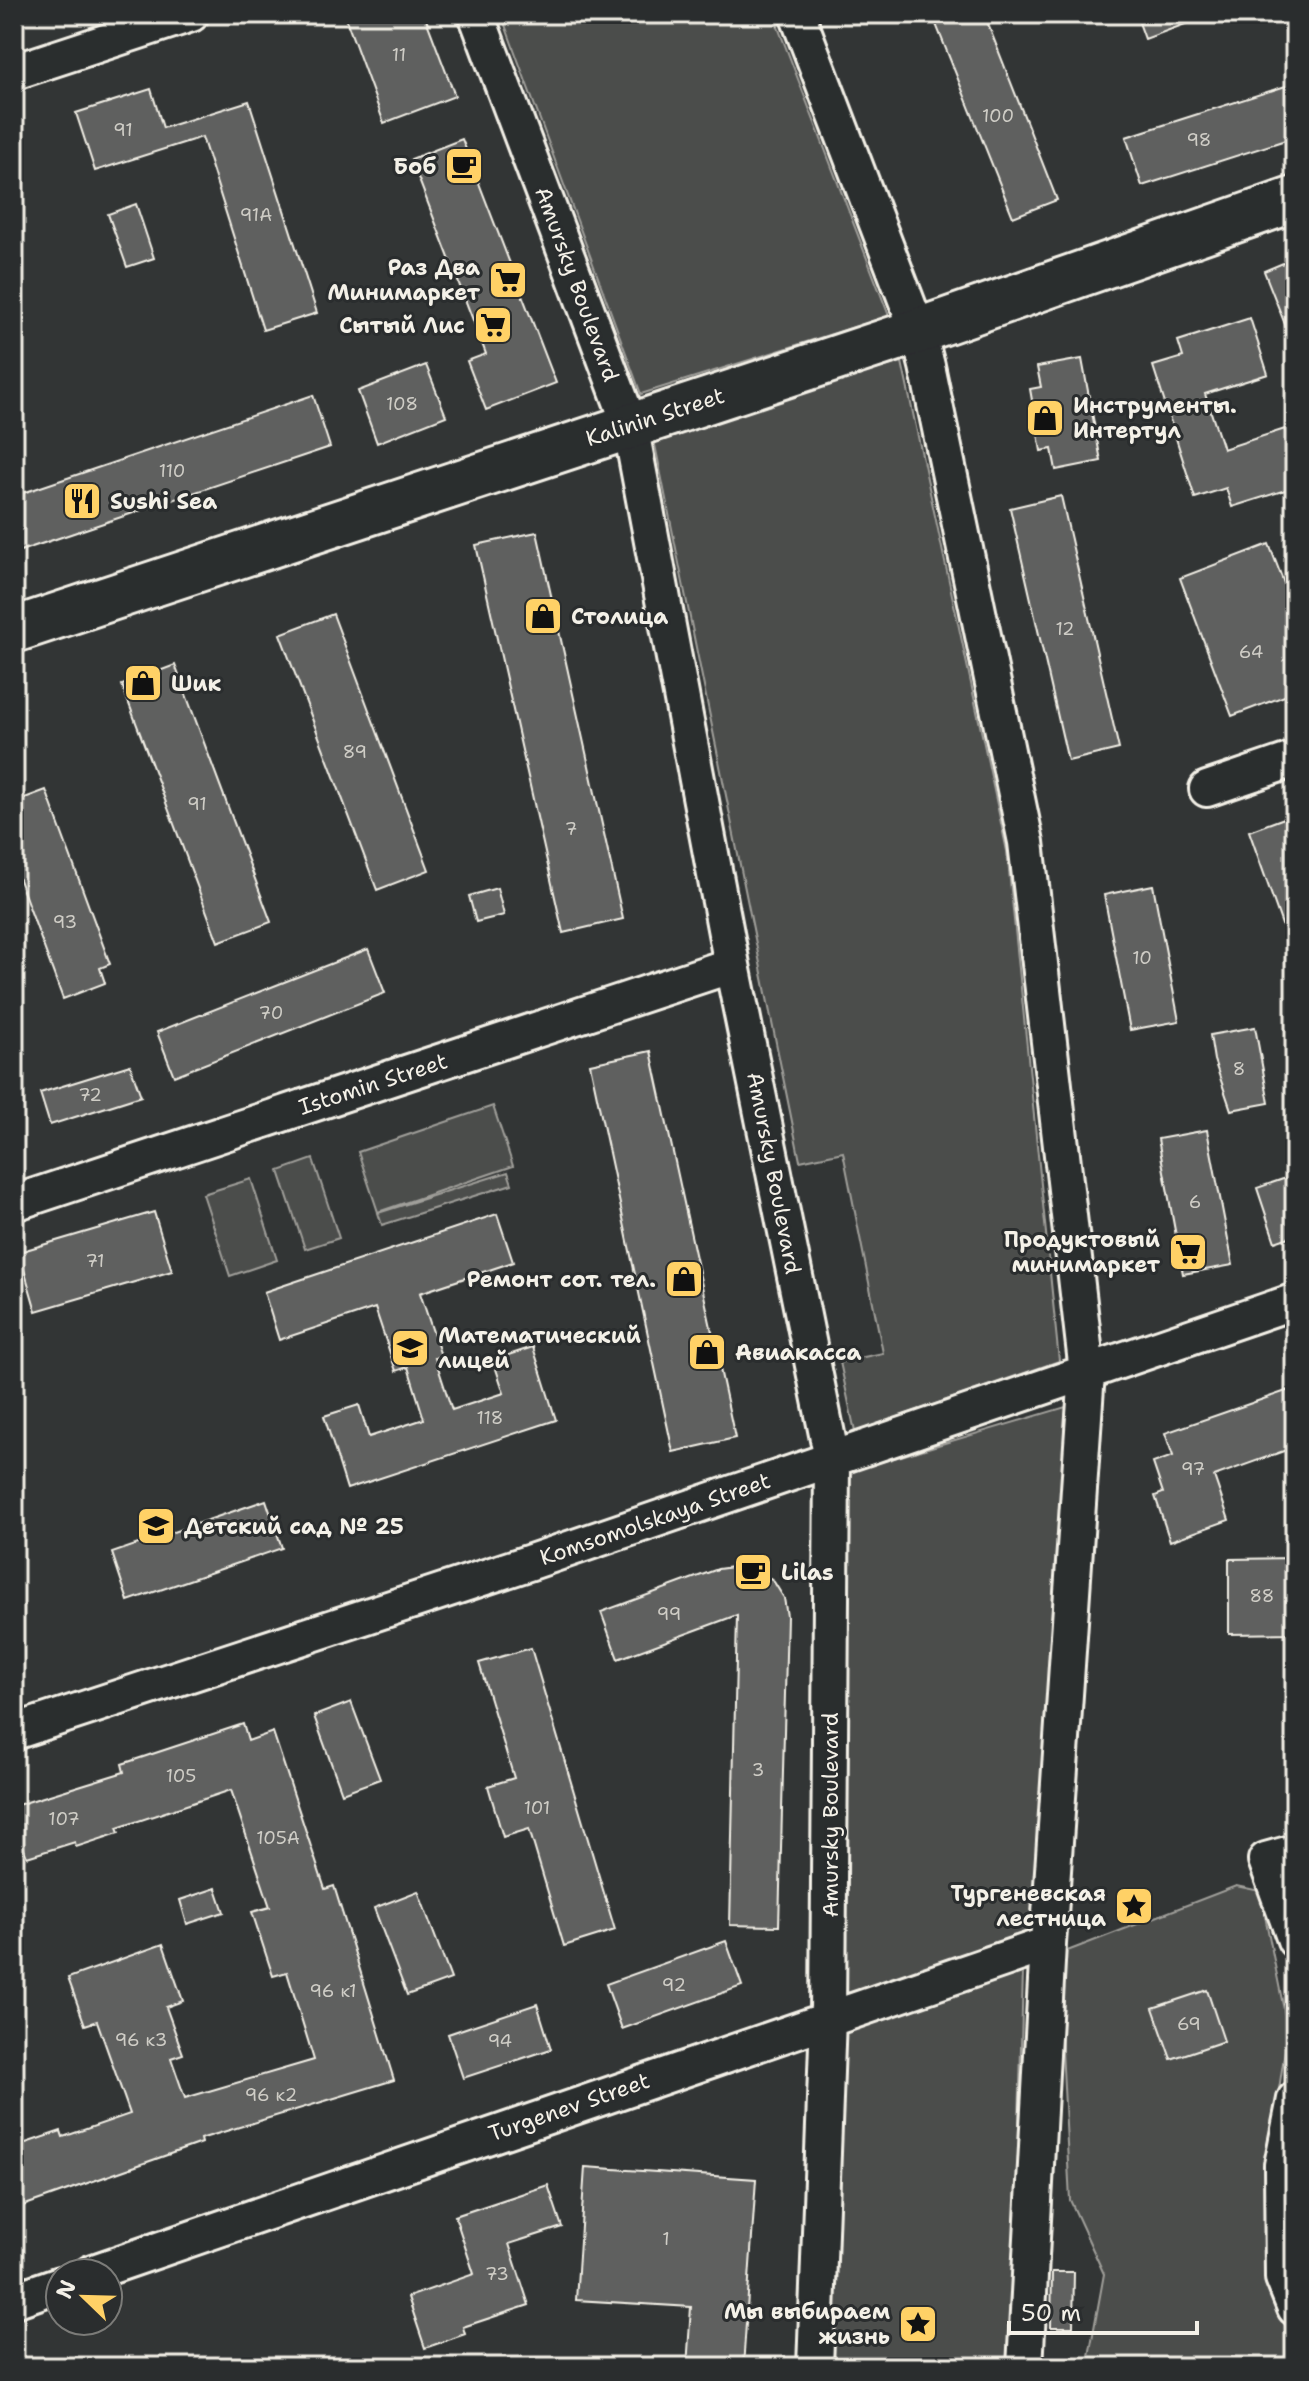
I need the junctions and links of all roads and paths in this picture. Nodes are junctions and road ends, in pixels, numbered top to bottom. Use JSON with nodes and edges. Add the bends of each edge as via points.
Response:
{"nodes":[{"id":1,"x":191,"y":14,"type":"edge"},
{"id":2,"x":476,"y":14,"type":"edge"},
{"id":3,"x":797,"y":14,"type":"edge"},
{"id":4,"x":14,"y":72,"type":"edge"},
{"id":5,"x":1295,"y":199,"type":"edge"},
{"id":6,"x":918,"y":331,"type":"junction"},
{"id":7,"x":630,"y":425,"type":"junction"},
{"id":8,"x":14,"y":630,"type":"edge"},
{"id":9,"x":1295,"y":759,"type":"edge"},
{"id":10,"x":1207,"y":789,"type":"dead end"},
{"id":11,"x":732,"y":965,"type":"junction"},
{"id":12,"x":14,"y":1203,"type":"edge"},
{"id":13,"x":1295,"y":1301,"type":"edge"},
{"id":14,"x":1087,"y":1372,"type":"junction"},
{"id":15,"x":832,"y":1459,"type":"junction"},
{"id":16,"x":14,"y":1732,"type":"edge"},
{"id":17,"x":1280,"y":1856,"type":"edge"},
{"id":18,"x":1295,"y":1940,"type":"edge"},
{"id":19,"x":1048,"y":1944,"type":"junction"},
{"id":20,"x":828,"y":2018,"type":"junction"},
{"id":21,"x":1295,"y":2099,"type":"edge"},
{"id":22,"x":124,"y":2262,"type":"edge"},
{"id":23,"x":44,"y":2290,"type":"edge"},
{"id":24,"x":14,"y":2300,"type":"edge"},
{"id":25,"x":1295,"y":2308,"type":"edge"},
{"id":26,"x":815,"y":2367,"type":"edge"},
{"id":27,"x":1025,"y":2367,"type":"edge"}],
"edges":[{"from":1,"to":4,"type":"street"},
{"from":2,"to":7,"type":"street","name":"Amursky Boulevard"},
{"from":3,"to":6,"type":"street"},
{"from":5,"to":6,"type":"main road","name":"Kalinin Street"},
{"from":6,"to":7,"type":"main road","name":"Kalinin Street"},
{"from":6,"to":14,"type":"street","via":[[1026,842]]},
{"from":7,"to":8,"type":"main road","name":"Kalinin Street"},
{"from":7,"to":11,"type":"street","name":"Amursky Boulevard"},
{"from":9,"to":10,"type":"street"},
{"from":11,"to":12,"type":"street","name":"Istomin Street"},
{"from":11,"to":15,"type":"street","name":"Amursky Boulevard"},
{"from":13,"to":14,"type":"street","name":"Komsomolskaya Street"},
{"from":14,"to":15,"type":"street","name":"Komsomolskaya Street"},
{"from":14,"to":19,"type":"street"},
{"from":15,"to":16,"type":"street","name":"Komsomolskaya Street"},
{"from":15,"to":20,"type":"street","name":"Amursky Boulevard"},
{"from":17,"to":18,"type":"street"},
{"from":19,"to":20,"type":"street","name":"Turgenev Street"},
{"from":19,"to":27,"type":"street"},
{"from":20,"to":22,"type":"street","name":"Turgenev Street"},
{"from":20,"to":26,"type":"street","name":"Amursky Boulevard"},
{"from":21,"to":25,"type":"street","via":[[1282,2165],[1283,2278]]},
{"from":23,"to":24,"type":"street"}]}
